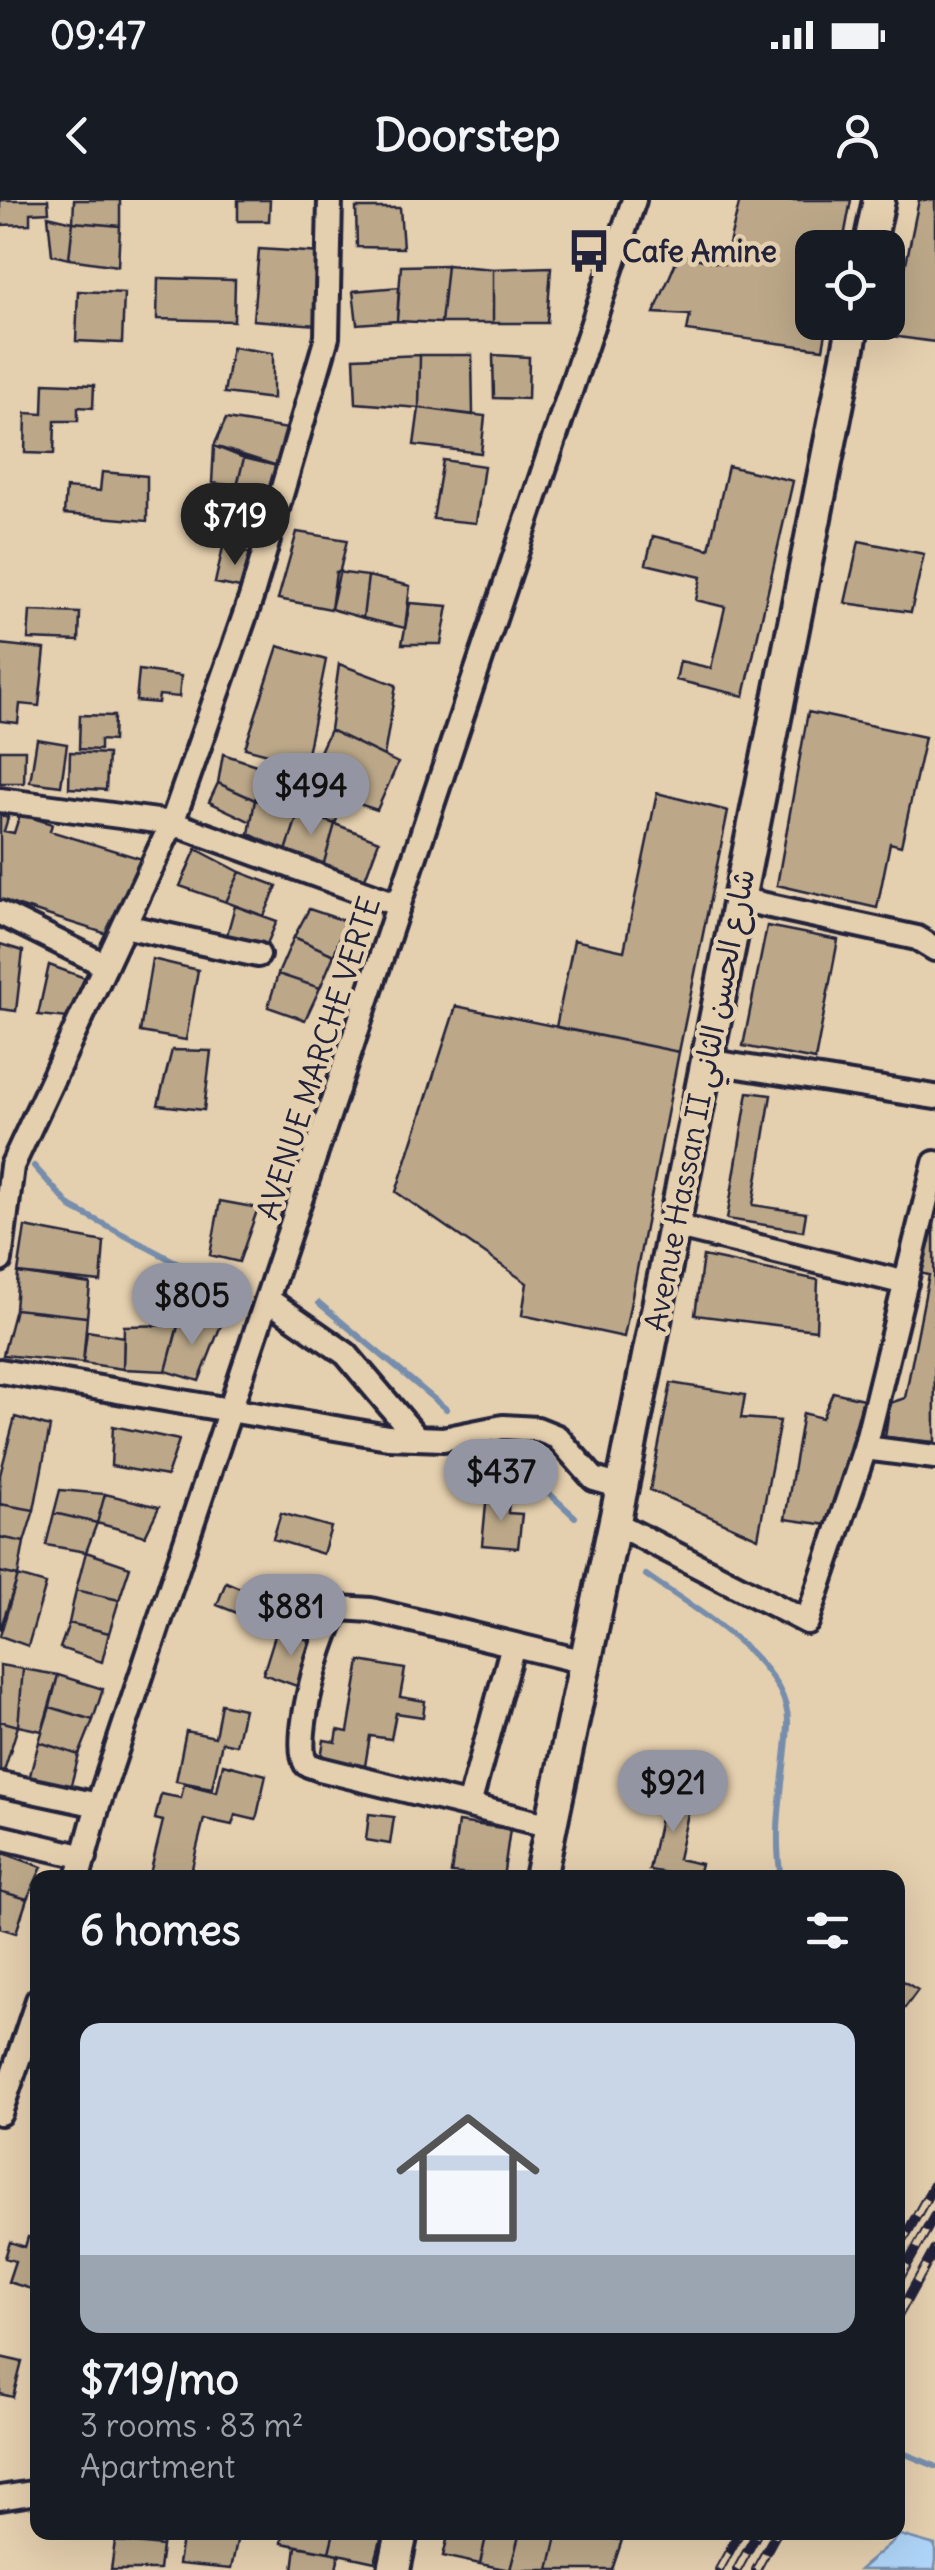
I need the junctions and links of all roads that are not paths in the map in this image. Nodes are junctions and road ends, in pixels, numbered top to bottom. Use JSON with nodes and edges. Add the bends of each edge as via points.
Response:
{"nodes":[{"id":1,"x":330,"y":200,"type":"edge"},
{"id":2,"x":634,"y":200,"type":"edge"},
{"id":3,"x":879,"y":200,"type":"edge"},
{"id":4,"x":873,"y":230,"type":"edge"},
{"id":5,"x":850,"y":340,"type":"edge"},
{"id":6,"x":0,"y":800,"type":"edge"},
{"id":7,"x":172,"y":823,"type":"junction"},
{"id":8,"x":738,"y":899,"type":"junction"},
{"id":9,"x":399,"y":905,"type":"junction"},
{"id":10,"x":0,"y":913,"type":"edge"},
{"id":11,"x":124,"y":926,"type":"junction"},
{"id":12,"x":935,"y":949,"type":"edge"},
{"id":13,"x":258,"y":955,"type":"dead end"},
{"id":14,"x":106,"y":965,"type":"junction"},
{"id":15,"x":706,"y":1061,"type":"junction"},
{"id":16,"x":935,"y":1098,"type":"edge"},
{"id":17,"x":935,"y":1164,"type":"edge"},
{"id":18,"x":674,"y":1226,"type":"junction"},
{"id":19,"x":0,"y":1260,"type":"edge"},
{"id":20,"x":906,"y":1283,"type":"junction"},
{"id":21,"x":270,"y":1301,"type":"junction"},
{"id":22,"x":0,"y":1371,"type":"edge"},
{"id":23,"x":233,"y":1414,"type":"junction"},
{"id":24,"x":417,"y":1438,"type":"junction"},
{"id":25,"x":865,"y":1448,"type":"junction"},
{"id":26,"x":935,"y":1457,"type":"edge"},
{"id":27,"x":622,"y":1487,"type":"junction"},
{"id":28,"x":614,"y":1523,"type":"junction"},
{"id":29,"x":514,"y":1645,"type":"junction"},
{"id":30,"x":585,"y":1662,"type":"junction"},
{"id":31,"x":0,"y":1784,"type":"edge"},
{"id":32,"x":98,"y":1805,"type":"junction"},
{"id":33,"x":469,"y":1805,"type":"junction"},
{"id":34,"x":551,"y":1826,"type":"junction"},
{"id":35,"x":0,"y":1837,"type":"edge"},
{"id":36,"x":82,"y":1867,"type":"edge"},
{"id":37,"x":542,"y":1870,"type":"edge"},
{"id":38,"x":30,"y":2017,"type":"edge"},
{"id":39,"x":8,"y":2063,"type":"edge"},
{"id":40,"x":0,"y":2114,"type":"edge"},
{"id":41,"x":30,"y":2493,"type":"edge"},
{"id":42,"x":0,"y":2498,"type":"edge"},
{"id":43,"x":400,"y":2540,"type":"edge"},
{"id":44,"x":394,"y":2570,"type":"edge"}],
"edges":[{"from":1,"to":7,"type":"street","via":[[327,338],[251,598]]},
{"from":2,"to":9,"type":"street","name":"AVENUE MARCHE VERTE"},
{"from":3,"to":4,"type":"street"},
{"from":5,"to":8,"type":"street","name":"Avenue Hassan II شارع الحسن الثاني"},
{"from":6,"to":7,"type":"street"},
{"from":7,"to":9,"type":"street"},
{"from":7,"to":11,"type":"street"},
{"from":8,"to":12,"type":"street","via":[[917,938]]},
{"from":8,"to":15,"type":"street","name":"Avenue Hassan II شارع الحسن الثاني"},
{"from":9,"to":21,"type":"street","name":"AVENUE MARCHE VERTE"},
{"from":10,"to":14,"type":"street"},
{"from":11,"to":13,"type":"street"},
{"from":11,"to":14,"type":"street"},
{"from":14,"to":19,"type":"street","via":[[12,1166]]},
{"from":15,"to":16,"type":"street"},
{"from":15,"to":18,"type":"street","name":"Avenue Hassan II شارع الحسن الثاني"},
{"from":17,"to":20,"type":"street"},
{"from":18,"to":20,"type":"street"},
{"from":18,"to":27,"type":"street","name":"Avenue Hassan II شارع الحسن الثاني"},
{"from":20,"to":25,"type":"street"},
{"from":21,"to":23,"type":"street","name":"AVENUE MARCHE VERTE"},
{"from":21,"to":24,"type":"street","via":[[346,1354]]},
{"from":22,"to":23,"type":"street"},
{"from":23,"to":24,"type":"street"},
{"from":23,"to":32,"type":"street","name":"AVENUE MARCHE VERTE"},
{"from":24,"to":27,"type":"street","via":[[537,1429],[557,1438],[594,1480]]},
{"from":25,"to":26,"type":"street"},
{"from":25,"to":28,"type":"street","via":[[807,1622]]},
{"from":27,"to":28,"type":"street","name":"Avenue Hassan II شارع الحسن الثاني"},
{"from":28,"to":30,"type":"street","name":"Avenue Hassan II شارع الحسن الثاني"},
{"from":29,"to":30,"type":"street"},
{"from":29,"to":33,"type":"street"},
{"from":29,"to":33,"type":"street","via":[[350,1607],[333,1616],[327,1635],[299,1746],[306,1764]]},
{"from":30,"to":34,"type":"street","name":"Avenue Hassan II شارع الحسن الثاني"},
{"from":31,"to":32,"type":"street"},
{"from":32,"to":36,"type":"street","name":"AVENUE MARCHE VERTE"},
{"from":33,"to":34,"type":"street"},
{"from":34,"to":37,"type":"street","name":"Avenue Hassan II شارع الحسن الثاني"},
{"from":35,"to":36,"type":"street"},
{"from":38,"to":39,"type":"street"},
{"from":39,"to":40,"type":"street"},
{"from":41,"to":42,"type":"street"},
{"from":43,"to":44,"type":"street"}]}
